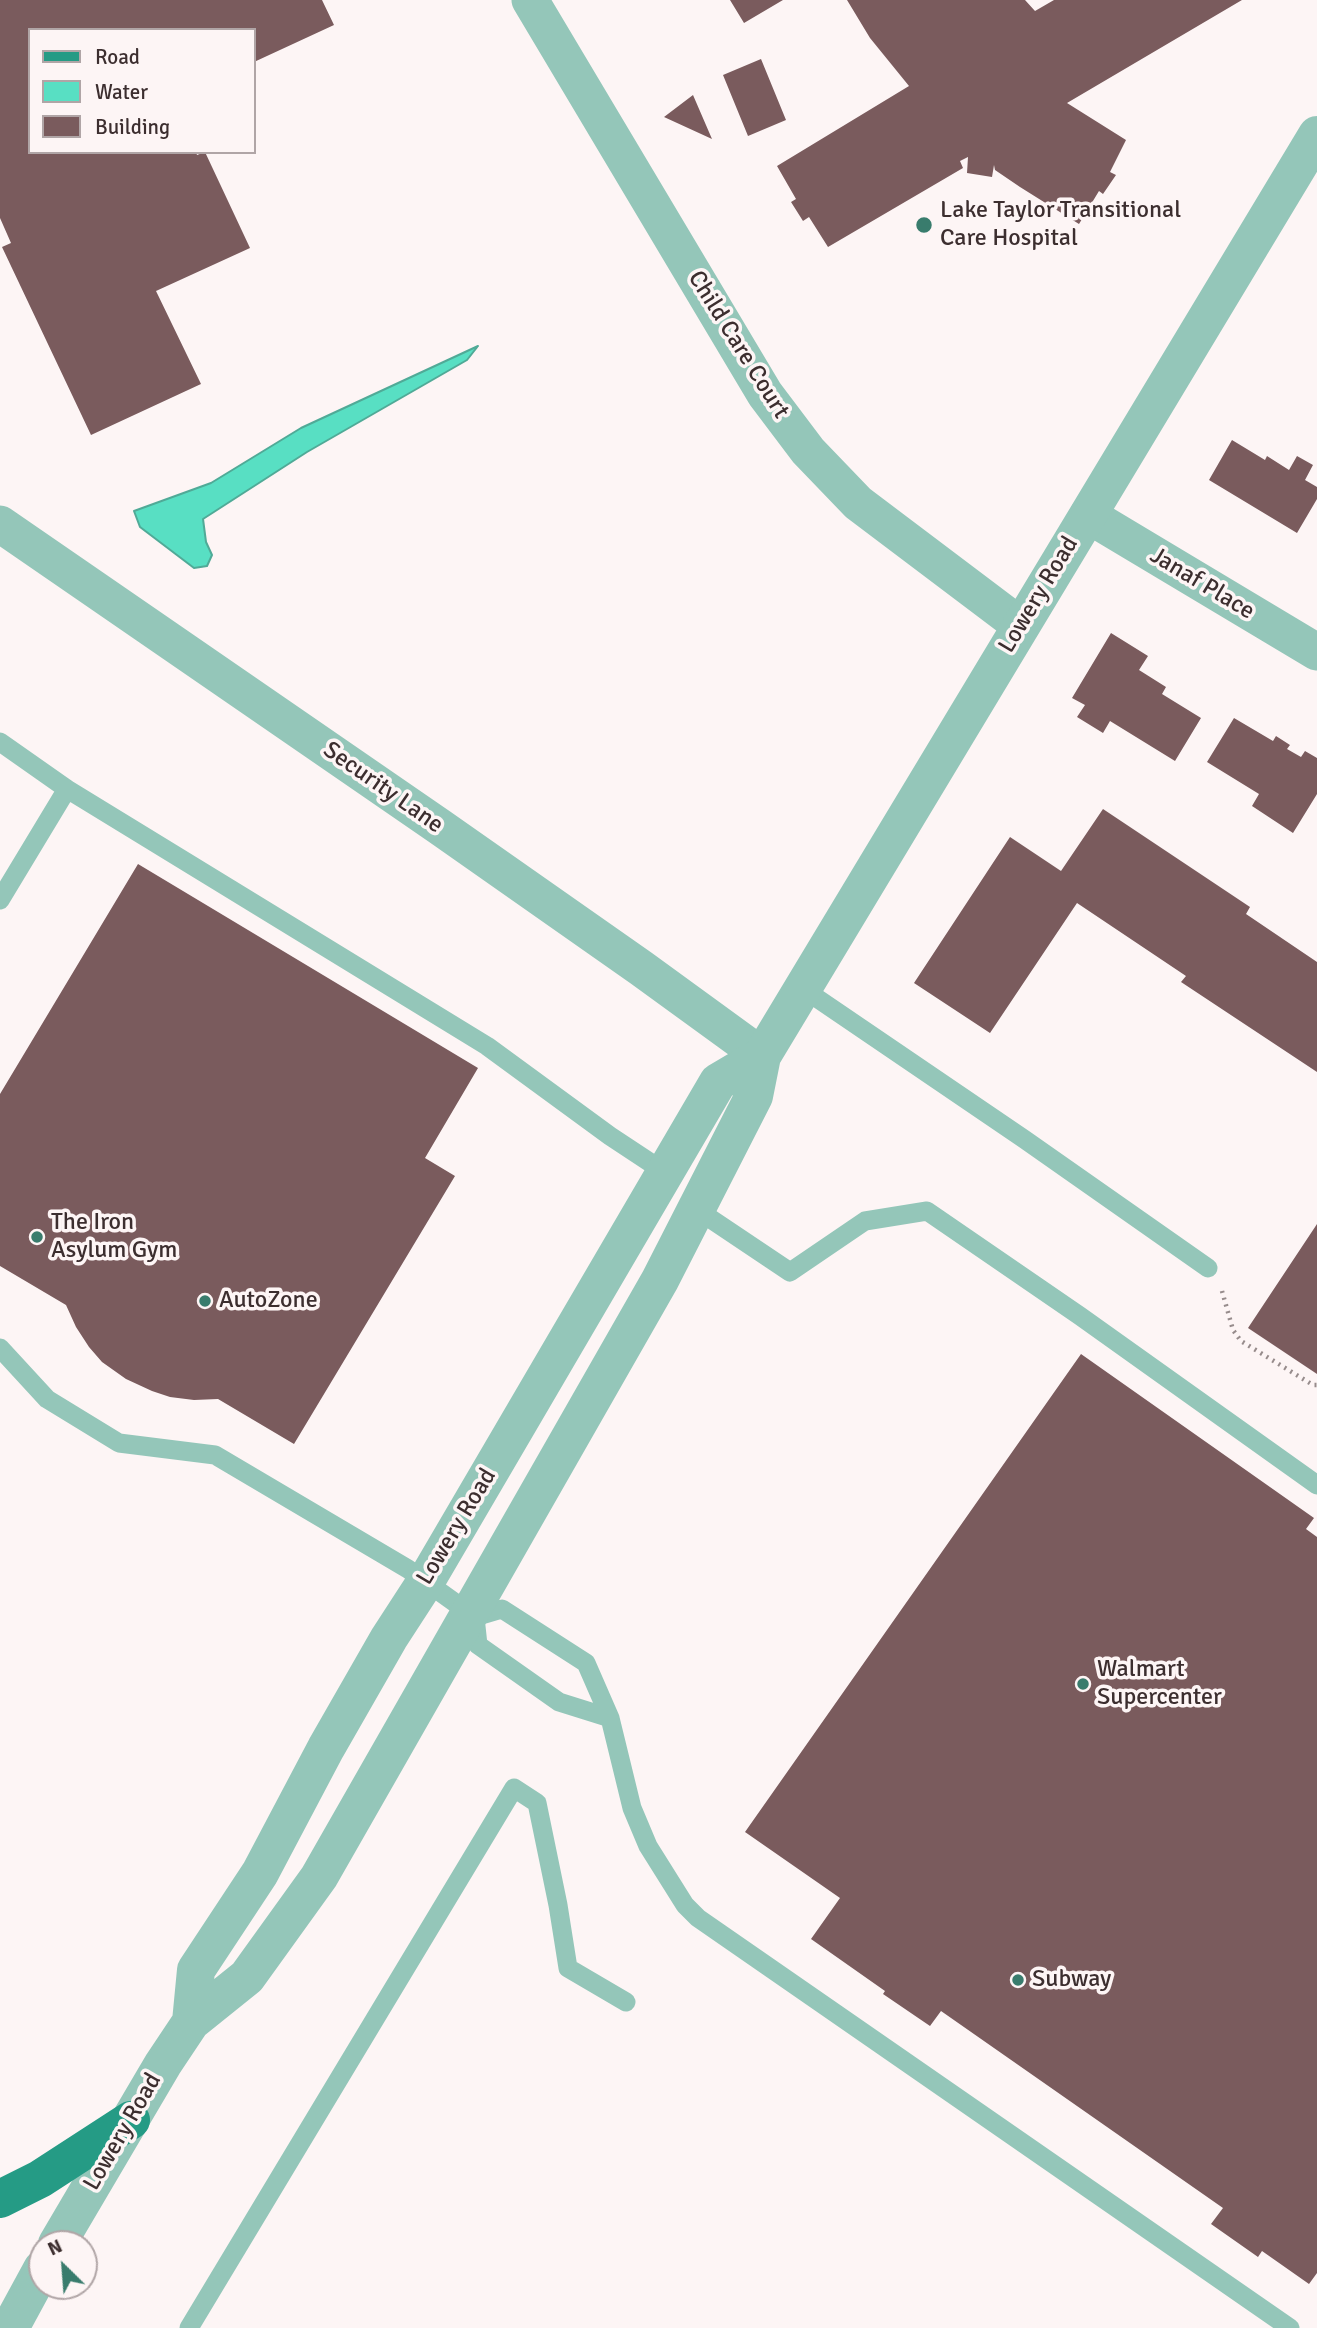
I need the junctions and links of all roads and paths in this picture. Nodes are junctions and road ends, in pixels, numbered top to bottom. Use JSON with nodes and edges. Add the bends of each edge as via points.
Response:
{"nodes":[{"id":1,"x":530,"y":0,"type":"edge"},
{"id":2,"x":1317,"y":135,"type":"edge"},
{"id":3,"x":1087,"y":515,"type":"junction"},
{"id":4,"x":0,"y":524,"type":"edge"},
{"id":5,"x":1021,"y":626,"type":"junction"},
{"id":6,"x":1317,"y":652,"type":"edge"},
{"id":7,"x":0,"y":742,"type":"edge"},
{"id":8,"x":67,"y":789,"type":"junction"},
{"id":9,"x":0,"y":900,"type":"edge"},
{"id":10,"x":802,"y":988,"type":"junction"},
{"id":11,"x":762,"y":1056,"type":"junction"},
{"id":12,"x":666,"y":1172,"type":"junction"},
{"id":13,"x":696,"y":1209,"type":"junction"},
{"id":14,"x":1209,"y":1268,"type":"joint"},
{"id":15,"x":0,"y":1348,"type":"edge"},
{"id":16,"x":1317,"y":1385,"type":"edge"},
{"id":17,"x":1317,"y":1485,"type":"edge"},
{"id":18,"x":426,"y":1581,"type":"junction"},
{"id":19,"x":472,"y":1615,"type":"junction"},
{"id":20,"x":610,"y":1718,"type":"junction"},
{"id":21,"x":626,"y":2002,"type":"dead end"},
{"id":22,"x":191,"y":2022,"type":"junction"},
{"id":23,"x":131,"y":2120,"type":"junction"},
{"id":24,"x":0,"y":2199,"type":"edge"},
{"id":25,"x":65,"y":2230,"type":"edge"},
{"id":26,"x":28,"y":2295,"type":"edge"},
{"id":27,"x":10,"y":2328,"type":"edge"},
{"id":28,"x":189,"y":2328,"type":"edge"},
{"id":29,"x":1290,"y":2328,"type":"edge"}],
"edges":[{"from":1,"to":5,"type":"street","name":"Child Care Court","via":[[765,394],[808,451],[858,503]]},
{"from":2,"to":3,"type":"street","name":"Lowery Road"},
{"from":3,"to":5,"type":"street","name":"Lowery Road"},
{"from":3,"to":6,"type":"street","name":"Janaf Place"},
{"from":4,"to":11,"type":"street","name":"Security Lane","via":[[462,842]]},
{"from":5,"to":10,"type":"street","name":"Lowery Road"},
{"from":7,"to":8,"type":"lane"},
{"from":8,"to":9,"type":"lane"},
{"from":8,"to":12,"type":"lane","via":[[487,1046]]},
{"from":10,"to":11,"type":"street","name":"Lowery Road"},
{"from":10,"to":14,"type":"lane"},
{"from":11,"to":12,"type":"street","name":"Lowery Road","via":[[719,1082]]},
{"from":11,"to":13,"type":"street","name":"Lowery Road","via":[[754,1096]]},
{"from":12,"to":18,"type":"street","name":"Lowery Road"},
{"from":13,"to":17,"type":"lane","via":[[790,1272],[865,1221],[927,1211]]},
{"from":13,"to":19,"type":"street","name":"Lowery Road"},
{"from":14,"to":16,"type":"path","via":[[1241,1340]]},
{"from":15,"to":18,"type":"lane","via":[[47,1399],[119,1443],[215,1455]]},
{"from":18,"to":19,"type":"lane"},
{"from":18,"to":22,"type":"street","name":"Lowery Road","via":[[326,1748],[260,1872],[196,1970]]},
{"from":19,"to":20,"type":"lane","via":[[478,1645],[559,1702]]},
{"from":19,"to":20,"type":"lane","via":[[502,1609],[586,1663]]},
{"from":19,"to":22,"type":"street","name":"Lowery Road","via":[[319,1877],[247,1976]]},
{"from":20,"to":29,"type":"lane","via":[[632,1808],[648,1846],[685,1905],[698,1917]]},
{"from":21,"to":28,"type":"lane","via":[[568,1968],[537,1803],[514,1788]]},
{"from":22,"to":23,"type":"street","name":"Lowery Road"},
{"from":23,"to":24,"type":"main road","via":[[40,2179]]},
{"from":23,"to":25,"type":"street","name":"Lowery Road"},
{"from":26,"to":27,"type":"street"}]}
